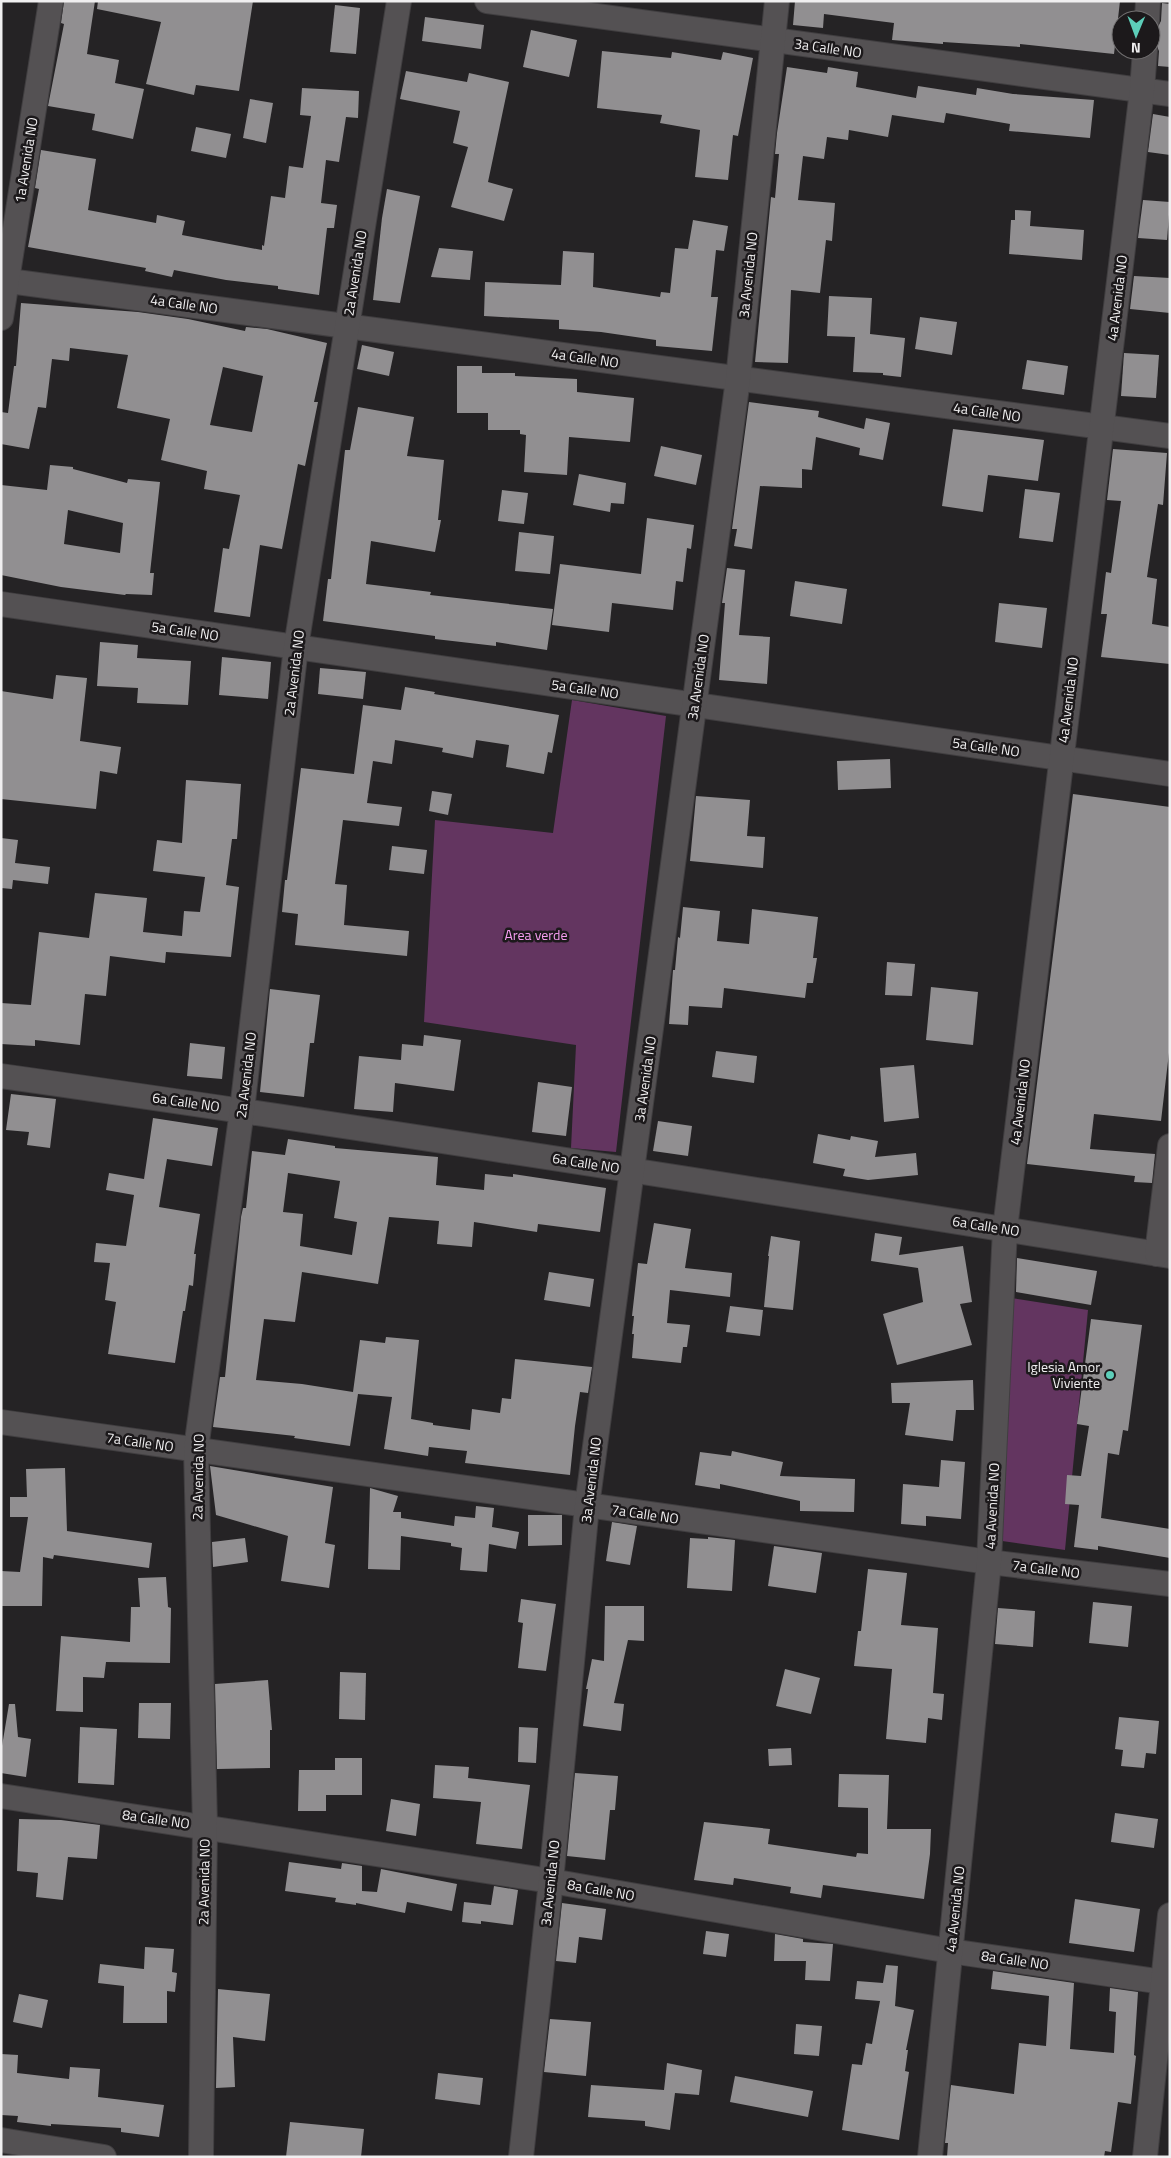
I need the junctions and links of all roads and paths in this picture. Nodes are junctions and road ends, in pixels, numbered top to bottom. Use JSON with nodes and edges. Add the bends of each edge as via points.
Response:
{"nodes":[{"id":1,"x":51,"y":1,"type":"edge"},
{"id":2,"x":399,"y":1,"type":"edge"},
{"id":3,"x":487,"y":1,"type":"edge"},
{"id":4,"x":776,"y":1,"type":"edge"},
{"id":5,"x":772,"y":40,"type":"junction"},
{"id":6,"x":1144,"y":60,"type":"edge"},
{"id":7,"x":1142,"y":90,"type":"junction"},
{"id":8,"x":1170,"y":94,"type":"edge"},
{"id":9,"x":4,"y":280,"type":"edge"},
{"id":10,"x":1,"y":318,"type":"edge"},
{"id":11,"x":346,"y":326,"type":"junction"},
{"id":12,"x":738,"y":379,"type":"junction"},
{"id":13,"x":1101,"y":427,"type":"junction"},
{"id":14,"x":1170,"y":436,"type":"edge"},
{"id":15,"x":1,"y":604,"type":"edge"},
{"id":16,"x":296,"y":647,"type":"junction"},
{"id":17,"x":695,"y":705,"type":"junction"},
{"id":18,"x":1061,"y":758,"type":"junction"},
{"id":19,"x":1170,"y":774,"type":"edge"},
{"id":20,"x":1,"y":1076,"type":"edge"},
{"id":21,"x":242,"y":1110,"type":"junction"},
{"id":22,"x":1170,"y":1146,"type":"edge"},
{"id":23,"x":633,"y":1170,"type":"junction"},
{"id":24,"x":1005,"y":1229,"type":"junction"},
{"id":25,"x":1163,"y":1255,"type":"edge"},
{"id":26,"x":1,"y":1422,"type":"edge"},
{"id":27,"x":196,"y":1449,"type":"junction"},
{"id":28,"x":586,"y":1506,"type":"junction"},
{"id":29,"x":989,"y":1562,"type":"junction"},
{"id":30,"x":1170,"y":1584,"type":"edge"},
{"id":31,"x":1,"y":1796,"type":"edge"},
{"id":32,"x":205,"y":1826,"type":"junction"},
{"id":33,"x":551,"y":1881,"type":"junction"},
{"id":34,"x":1170,"y":1915,"type":"edge"},
{"id":35,"x":950,"y":1951,"type":"junction"},
{"id":36,"x":1167,"y":1983,"type":"edge"},
{"id":37,"x":1,"y":2140,"type":"edge"},
{"id":38,"x":104,"y":2157,"type":"edge"},
{"id":39,"x":201,"y":2157,"type":"edge"},
{"id":40,"x":521,"y":2157,"type":"edge"},
{"id":41,"x":930,"y":2157,"type":"edge"},
{"id":42,"x":1145,"y":2157,"type":"edge"}],
"edges":[{"from":1,"to":9,"type":"street","name":"1a Avenida NO"},
{"from":2,"to":11,"type":"street","name":"2a Avenida NO"},
{"from":3,"to":5,"type":"street","name":"3a Calle NO"},
{"from":4,"to":5,"type":"street","name":"3a Avenida NO"},
{"from":5,"to":7,"type":"street","name":"3a Calle NO"},
{"from":5,"to":12,"type":"street","name":"3a Avenida NO"},
{"from":6,"to":7,"type":"street","name":"4a Avenida NO"},
{"from":7,"to":8,"type":"street","name":"3a Calle NO"},
{"from":7,"to":13,"type":"street","name":"4a Avenida NO"},
{"from":9,"to":10,"type":"street","name":"1a Avenida NO"},
{"from":9,"to":11,"type":"street","name":"4a Calle NO"},
{"from":11,"to":12,"type":"street","name":"4a Calle NO"},
{"from":11,"to":16,"type":"street","name":"2a Avenida NO"},
{"from":12,"to":13,"type":"street","name":"4a Calle NO"},
{"from":12,"to":17,"type":"street","name":"3a Avenida NO"},
{"from":13,"to":14,"type":"street","name":"4a Calle NO"},
{"from":13,"to":18,"type":"street","name":"4a Avenida NO"},
{"from":15,"to":16,"type":"street","name":"5a Calle NO"},
{"from":16,"to":17,"type":"street","name":"5a Calle NO"},
{"from":16,"to":21,"type":"street","name":"2a Avenida NO"},
{"from":17,"to":18,"type":"street","name":"5a Calle NO"},
{"from":17,"to":23,"type":"street","name":"3a Avenida NO"},
{"from":18,"to":19,"type":"street","name":"5a Calle NO"},
{"from":18,"to":24,"type":"street","name":"4a Avenida NO"},
{"from":20,"to":21,"type":"street","name":"6a Calle NO"},
{"from":21,"to":23,"type":"street","name":"6a Calle NO"},
{"from":21,"to":27,"type":"street","name":"2a Avenida NO"},
{"from":22,"to":25,"type":"street"},
{"from":23,"to":24,"type":"street","name":"6a Calle NO"},
{"from":23,"to":28,"type":"street","name":"3a Avenida NO"},
{"from":24,"to":25,"type":"street","name":"6a Calle NO"},
{"from":24,"to":29,"type":"street","name":"4a Avenida NO"},
{"from":26,"to":27,"type":"street","name":"7a Calle NO"},
{"from":27,"to":28,"type":"street","name":"7a Calle NO"},
{"from":27,"to":32,"type":"street","name":"2a Avenida NO"},
{"from":28,"to":29,"type":"street","name":"7a Calle NO"},
{"from":28,"to":33,"type":"street","name":"3a Avenida NO"},
{"from":29,"to":30,"type":"street","name":"7a Calle NO"},
{"from":29,"to":35,"type":"street","name":"4a Avenida NO"},
{"from":31,"to":32,"type":"street","name":"8a Calle NO"},
{"from":32,"to":33,"type":"street","name":"8a Calle NO"},
{"from":32,"to":39,"type":"street","name":"2a Avenida NO"},
{"from":33,"to":35,"type":"street","name":"8a Calle NO"},
{"from":33,"to":40,"type":"street","name":"3a Avenida NO"},
{"from":34,"to":36,"type":"street"},
{"from":35,"to":36,"type":"street","name":"8a Calle NO"},
{"from":35,"to":41,"type":"street","name":"4a Avenida NO"},
{"from":36,"to":42,"type":"street"},
{"from":37,"to":38,"type":"street"}]}
